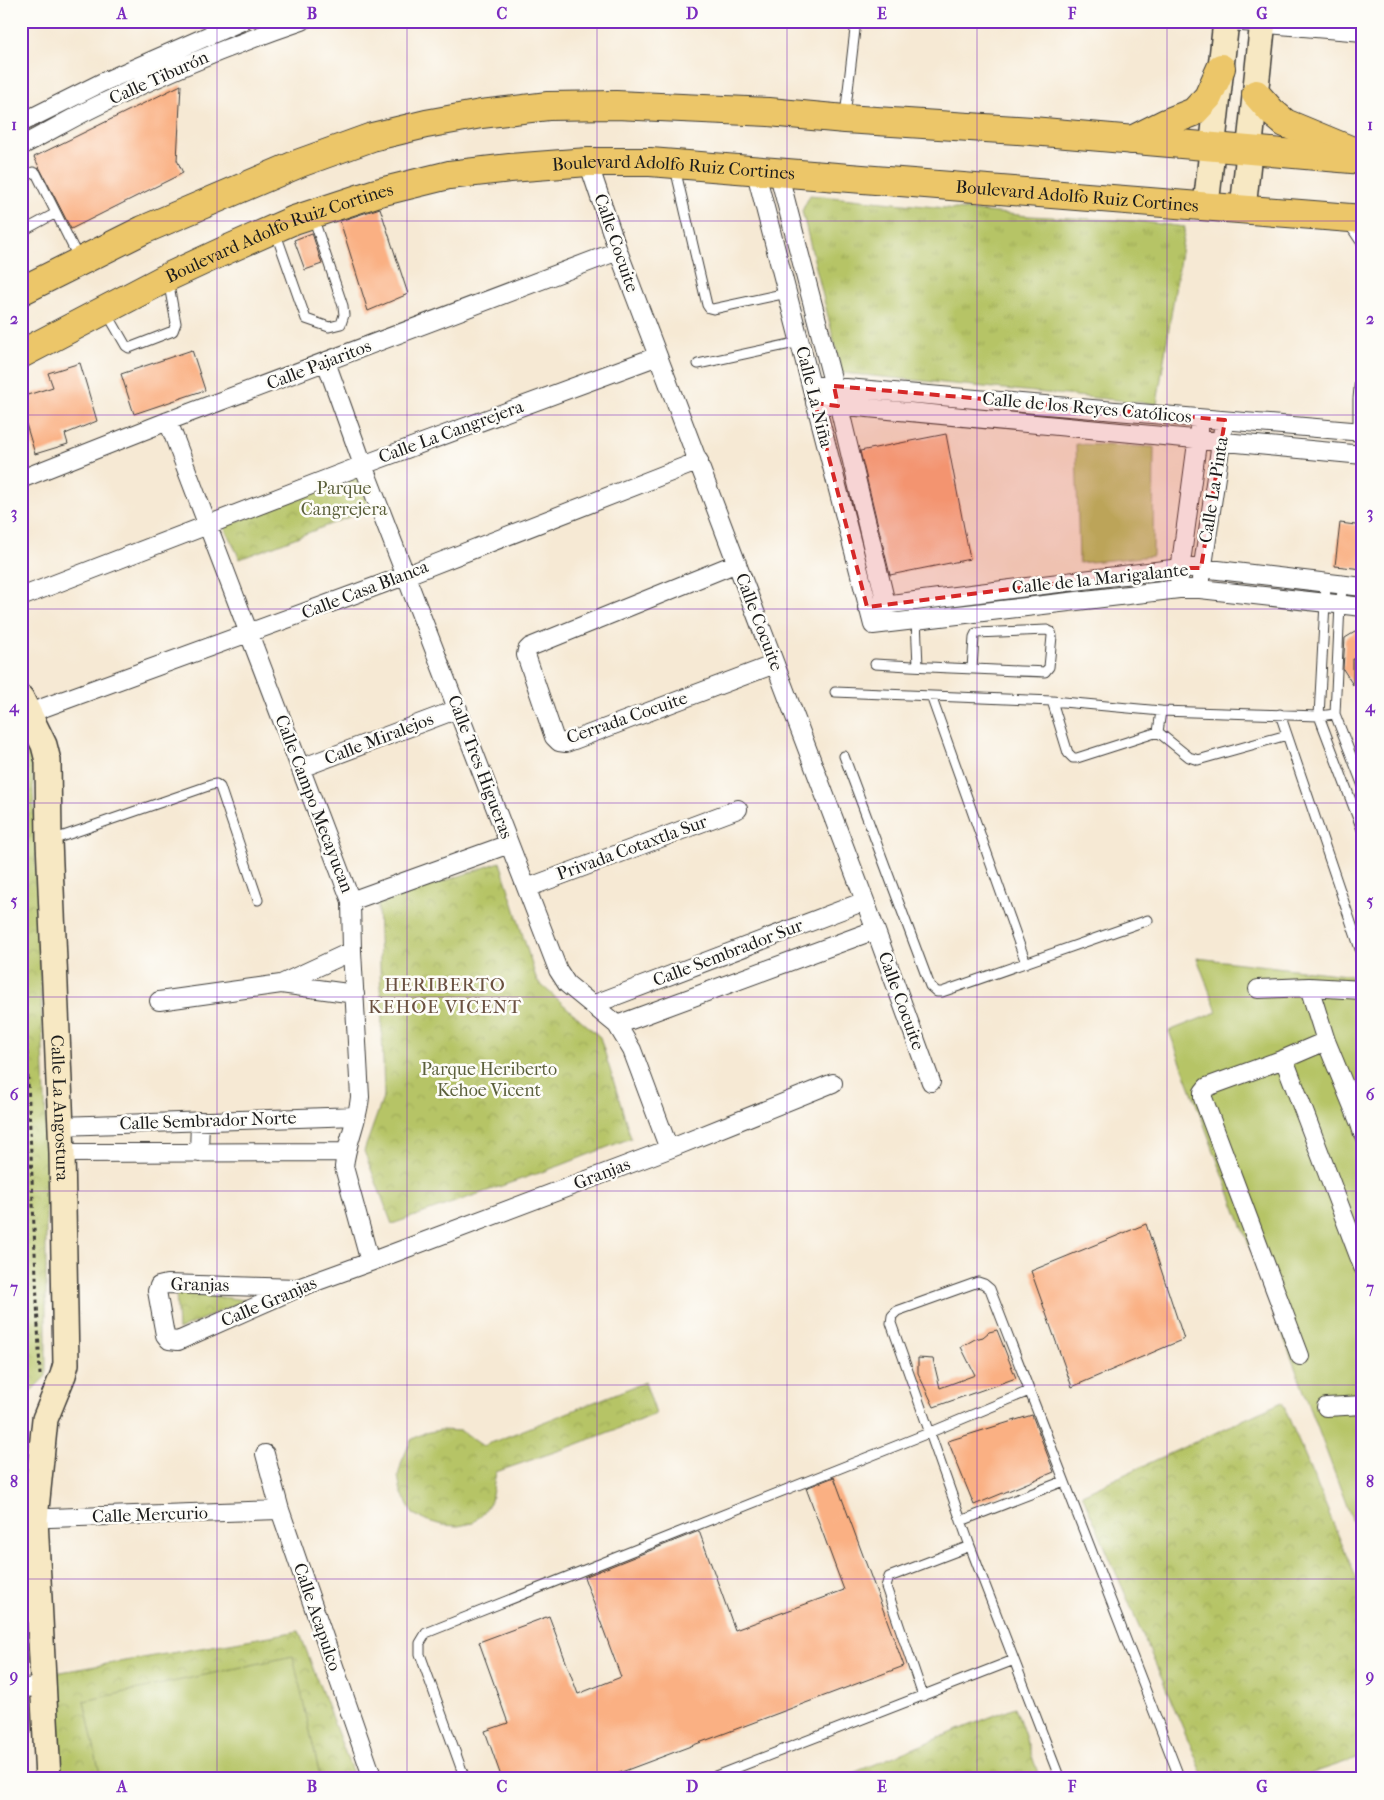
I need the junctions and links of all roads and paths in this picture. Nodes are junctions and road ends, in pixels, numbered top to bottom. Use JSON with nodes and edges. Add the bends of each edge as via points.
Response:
{"nodes":[{"id":1,"x":242,"y":21,"type":"edge"},
{"id":2,"x":302,"y":21,"type":"edge"},
{"id":3,"x":856,"y":21,"type":"edge"},
{"id":4,"x":1226,"y":21,"type":"edge"},
{"id":5,"x":1231,"y":21,"type":"edge"},
{"id":6,"x":1263,"y":22,"type":"edge"},
{"id":7,"x":274,"y":26,"type":"edge"},
{"id":8,"x":251,"y":29,"type":"edge"},
{"id":9,"x":1363,"y":32,"type":"edge"},
{"id":10,"x":1221,"y":68,"type":"junction"},
{"id":11,"x":1256,"y":94,"type":"junction"},
{"id":12,"x":845,"y":119,"type":"junction"},
{"id":13,"x":21,"y":123,"type":"edge"},
{"id":14,"x":1132,"y":140,"type":"junction"},
{"id":15,"x":21,"y":146,"type":"edge"},
{"id":16,"x":1213,"y":148,"type":"junction"},
{"id":17,"x":1249,"y":150,"type":"junction"},
{"id":18,"x":1363,"y":156,"type":"edge"},
{"id":19,"x":1363,"y":160,"type":"edge"},
{"id":20,"x":588,"y":162,"type":"junction"},
{"id":21,"x":674,"y":163,"type":"junction"},
{"id":22,"x":767,"y":170,"type":"junction"},
{"id":23,"x":21,"y":180,"type":"edge"},
{"id":24,"x":1206,"y":206,"type":"junction"},
{"id":25,"x":1243,"y":210,"type":"junction"},
{"id":26,"x":56,"y":212,"type":"junction"},
{"id":27,"x":312,"y":214,"type":"junction"},
{"id":28,"x":1353,"y":218,"type":"edge"},
{"id":29,"x":274,"y":229,"type":"junction"},
{"id":30,"x":21,"y":232,"type":"edge"},
{"id":31,"x":1363,"y":245,"type":"edge"},
{"id":32,"x":618,"y":251,"type":"junction"},
{"id":33,"x":80,"y":261,"type":"junction"},
{"id":34,"x":168,"y":278,"type":"junction"},
{"id":35,"x":21,"y":291,"type":"edge"},
{"id":36,"x":787,"y":293,"type":"junction"},
{"id":37,"x":106,"y":310,"type":"junction"},
{"id":38,"x":800,"y":342,"type":"junction"},
{"id":39,"x":1363,"y":346,"type":"edge"},
{"id":40,"x":21,"y":354,"type":"edge"},
{"id":41,"x":658,"y":356,"type":"junction"},
{"id":42,"x":326,"y":362,"type":"junction"},
{"id":43,"x":698,"y":364,"type":"dead end"},
{"id":44,"x":811,"y":385,"type":"junction"},
{"id":45,"x":834,"y":386,"type":"junction"},
{"id":46,"x":1361,"y":399,"type":"edge"},
{"id":47,"x":815,"y":403,"type":"junction"},
{"id":48,"x":838,"y":406,"type":"junction"},
{"id":49,"x":1201,"y":418,"type":"junction"},
{"id":50,"x":1225,"y":420,"type":"junction"},
{"id":51,"x":168,"y":421,"type":"junction"},
{"id":52,"x":1361,"y":431,"type":"edge"},
{"id":53,"x":1198,"y":438,"type":"junction"},
{"id":54,"x":1221,"y":441,"type":"junction"},
{"id":55,"x":1363,"y":455,"type":"edge"},
{"id":56,"x":699,"y":461,"type":"junction"},
{"id":57,"x":364,"y":465,"type":"junction"},
{"id":58,"x":21,"y":479,"type":"edge"},
{"id":59,"x":207,"y":524,"type":"junction"},
{"id":60,"x":736,"y":563,"type":"junction"},
{"id":61,"x":1180,"y":568,"type":"junction"},
{"id":62,"x":1201,"y":568,"type":"junction"},
{"id":63,"x":407,"y":575,"type":"junction"},
{"id":64,"x":1334,"y":585,"type":"junction"},
{"id":65,"x":1363,"y":588,"type":"edge"},
{"id":66,"x":1179,"y":589,"type":"junction"},
{"id":67,"x":1200,"y":589,"type":"junction"},
{"id":68,"x":21,"y":596,"type":"edge"},
{"id":69,"x":1333,"y":604,"type":"junction"},
{"id":70,"x":886,"y":605,"type":"junction"},
{"id":71,"x":867,"y":607,"type":"junction"},
{"id":72,"x":1363,"y":607,"type":"edge"},
{"id":73,"x":916,"y":620,"type":"junction"},
{"id":74,"x":892,"y":624,"type":"junction"},
{"id":75,"x":873,"y":625,"type":"joint"},
{"id":76,"x":250,"y":634,"type":"junction"},
{"id":77,"x":775,"y":664,"type":"junction"},
{"id":78,"x":875,"y":664,"type":"dead end"},
{"id":79,"x":918,"y":666,"type":"junction"},
{"id":80,"x":972,"y":669,"type":"junction"},
{"id":81,"x":835,"y":692,"type":"dead end"},
{"id":82,"x":931,"y":696,"type":"junction"},
{"id":83,"x":1052,"y":701,"type":"junction"},
{"id":84,"x":25,"y":706,"type":"edge"},
{"id":85,"x":458,"y":709,"type":"junction"},
{"id":86,"x":1161,"y":711,"type":"junction"},
{"id":87,"x":1280,"y":714,"type":"junction"},
{"id":88,"x":1334,"y":714,"type":"junction"},
{"id":89,"x":1319,"y":716,"type":"junction"},
{"id":90,"x":1158,"y":732,"type":"junction"},
{"id":91,"x":1287,"y":735,"type":"junction"},
{"id":92,"x":844,"y":756,"type":"dead end"},
{"id":93,"x":301,"y":768,"type":"junction"},
{"id":94,"x":1363,"y":786,"type":"edge"},
{"id":95,"x":738,"y":809,"type":"dead end"},
{"id":96,"x":1362,"y":827,"type":"edge"},
{"id":97,"x":49,"y":841,"type":"junction"},
{"id":98,"x":509,"y":844,"type":"junction"},
{"id":99,"x":527,"y":888,"type":"junction"},
{"id":100,"x":258,"y":900,"type":"dead end"},
{"id":101,"x":351,"y":901,"type":"junction"},
{"id":102,"x":865,"y":901,"type":"junction"},
{"id":103,"x":21,"y":908,"type":"edge"},
{"id":104,"x":1148,"y":920,"type":"dead end"},
{"id":105,"x":875,"y":930,"type":"junction"},
{"id":106,"x":1363,"y":950,"type":"edge"},
{"id":107,"x":352,"y":951,"type":"junction"},
{"id":108,"x":1026,"y":963,"type":"junction"},
{"id":109,"x":281,"y":984,"type":"junction"},
{"id":110,"x":1309,"y":987,"type":"junction"},
{"id":111,"x":1258,"y":989,"type":"dead end"},
{"id":112,"x":1363,"y":990,"type":"edge"},
{"id":113,"x":355,"y":994,"type":"junction"},
{"id":114,"x":159,"y":1001,"type":"dead end"},
{"id":115,"x":592,"y":1005,"type":"junction"},
{"id":116,"x":617,"y":1025,"type":"junction"},
{"id":117,"x":1326,"y":1041,"type":"junction"},
{"id":118,"x":1284,"y":1059,"type":"junction"},
{"id":119,"x":931,"y":1082,"type":"dead end"},
{"id":120,"x":833,"y":1083,"type":"dead end"},
{"id":121,"x":356,"y":1116,"type":"junction"},
{"id":122,"x":200,"y":1121,"type":"junction"},
{"id":123,"x":60,"y":1126,"type":"junction"},
{"id":124,"x":1363,"y":1134,"type":"edge"},
{"id":125,"x":669,"y":1148,"type":"junction"},
{"id":126,"x":199,"y":1152,"type":"junction"},
{"id":127,"x":345,"y":1152,"type":"junction"},
{"id":128,"x":62,"y":1153,"type":"junction"},
{"id":129,"x":370,"y":1262,"type":"junction"},
{"id":130,"x":1363,"y":1267,"type":"edge"},
{"id":131,"x":298,"y":1288,"type":"junction"},
{"id":132,"x":169,"y":1340,"type":"joint"},
{"id":133,"x":1300,"y":1356,"type":"dead end"},
{"id":134,"x":41,"y":1384,"type":"dead end"},
{"id":135,"x":1029,"y":1391,"type":"junction"},
{"id":136,"x":1363,"y":1405,"type":"edge"},
{"id":137,"x":1326,"y":1407,"type":"dead end"},
{"id":138,"x":931,"y":1432,"type":"junction"},
{"id":139,"x":265,"y":1454,"type":"dead end"},
{"id":140,"x":1064,"y":1481,"type":"junction"},
{"id":141,"x":280,"y":1510,"type":"junction"},
{"id":142,"x":28,"y":1519,"type":"edge"},
{"id":143,"x":961,"y":1521,"type":"junction"},
{"id":144,"x":970,"y":1546,"type":"junction"},
{"id":145,"x":1014,"y":1660,"type":"junction"},
{"id":146,"x":32,"y":1687,"type":"edge"},
{"id":147,"x":923,"y":1696,"type":"junction"},
{"id":148,"x":48,"y":1779,"type":"edge"},
{"id":149,"x":373,"y":1779,"type":"edge"},
{"id":150,"x":466,"y":1779,"type":"edge"},
{"id":151,"x":708,"y":1779,"type":"edge"},
{"id":152,"x":1060,"y":1779,"type":"edge"},
{"id":153,"x":1180,"y":1779,"type":"edge"}],
"edges":[{"from":1,"to":13,"type":"street","name":"Calle Tiburón","via":[[100,83]]},
{"from":2,"to":7,"type":"street","name":"Calle Tiburón"},
{"from":3,"to":12,"type":"lane"},
{"from":4,"to":10,"type":"street"},
{"from":5,"to":6,"type":"street"},
{"from":6,"to":9,"type":"street"},
{"from":6,"to":11,"type":"street"},
{"from":7,"to":8,"type":"street","name":"Calle Tiburón"},
{"from":8,"to":15,"type":"street","name":"Calle Tiburón"},
{"from":10,"to":14,"type":"main road","via":[[1208,96],[1194,112]]},
{"from":10,"to":16,"type":"street"},
{"from":11,"to":17,"type":"street"},
{"from":11,"to":18,"type":"main road","via":[[1285,123]]},
{"from":12,"to":14,"type":"main road"},
{"from":12,"to":33,"type":"main road","via":[[616,105],[548,106],[426,124],[372,137],[300,163],[143,230]]},
{"from":14,"to":16,"type":"main road"},
{"from":16,"to":17,"type":"main road"},
{"from":16,"to":24,"type":"street"},
{"from":17,"to":19,"type":"main road"},
{"from":17,"to":25,"type":"street"},
{"from":20,"to":21,"type":"main road","name":"Boulevard Adolfo Ruiz Cortines"},
{"from":20,"to":27,"type":"main road","name":"Boulevard Adolfo Ruiz Cortines","via":[[449,175],[376,193]]},
{"from":20,"to":32,"type":"street","name":"Calle Cocuite"},
{"from":21,"to":22,"type":"main road","name":"Boulevard Adolfo Ruiz Cortines"},
{"from":21,"to":36,"type":"lane","via":[[709,308]]},
{"from":22,"to":24,"type":"main road","name":"Boulevard Adolfo Ruiz Cortines"},
{"from":22,"to":36,"type":"street","name":"Calle La Niña"},
{"from":22,"to":45,"type":"street","name":"Calle La Niña"},
{"from":23,"to":26,"type":"lane","via":[[36,173]]},
{"from":24,"to":25,"type":"main road","name":"Boulevard Adolfo Ruiz Cortines"},
{"from":25,"to":28,"type":"main road","name":"Boulevard Adolfo Ruiz Cortines"},
{"from":26,"to":30,"type":"lane"},
{"from":26,"to":33,"type":"lane"},
{"from":27,"to":29,"type":"main road","name":"Boulevard Adolfo Ruiz Cortines"},
{"from":27,"to":29,"type":"lane","via":[[343,306],[341,324],[329,327],[306,319]]},
{"from":28,"to":31,"type":"lane","via":[[1355,231]]},
{"from":29,"to":34,"type":"main road","name":"Boulevard Adolfo Ruiz Cortines"},
{"from":32,"to":41,"type":"street","name":"Calle Cocuite"},
{"from":32,"to":42,"type":"street","name":"Calle Pajaritos"},
{"from":33,"to":35,"type":"main road"},
{"from":34,"to":37,"type":"main road","name":"Boulevard Adolfo Ruiz Cortines"},
{"from":34,"to":37,"type":"lane","via":[[176,323],[173,331],[129,348]]},
{"from":36,"to":38,"type":"street","name":"Calle La Niña"},
{"from":37,"to":40,"type":"main road","name":"Boulevard Adolfo Ruiz Cortines"},
{"from":38,"to":43,"type":"lane"},
{"from":38,"to":44,"type":"street","name":"Calle La Niña"},
{"from":39,"to":46,"type":"lane"},
{"from":41,"to":56,"type":"street","name":"Calle Cocuite"},
{"from":41,"to":57,"type":"street","name":"Calle La Cangrejera"},
{"from":42,"to":51,"type":"street","name":"Calle Pajaritos"},
{"from":42,"to":57,"type":"street","name":"Calle Tres Higueras"},
{"from":44,"to":45,"type":"street","name":"Calle de los Reyes Católicos"},
{"from":44,"to":47,"type":"street","name":"Calle La Niña"},
{"from":45,"to":48,"type":"street","name":"Calle La Niña"},
{"from":45,"to":49,"type":"street","name":"Calle de los Reyes Católicos"},
{"from":46,"to":52,"type":"lane"},
{"from":47,"to":48,"type":"street","name":"Calle de los Reyes Católicos"},
{"from":47,"to":71,"type":"street","name":"Calle La Niña"},
{"from":48,"to":53,"type":"street","name":"Calle de los Reyes Católicos"},
{"from":48,"to":70,"type":"street","name":"Calle La Niña"},
{"from":49,"to":50,"type":"street","name":"Calle de los Reyes Católicos"},
{"from":49,"to":53,"type":"street","name":"Calle La Pinta"},
{"from":50,"to":52,"type":"street","name":"Calle de los Reyes Católicos"},
{"from":50,"to":54,"type":"street","name":"Calle La Pinta"},
{"from":51,"to":58,"type":"street","name":"Calle Pajaritos"},
{"from":51,"to":59,"type":"street","name":"Calle Campo Mecayucan"},
{"from":53,"to":54,"type":"street","name":"Calle de los Reyes Católicos"},
{"from":53,"to":61,"type":"street","name":"Calle La Pinta"},
{"from":54,"to":55,"type":"street","name":"Calle de los Reyes Católicos"},
{"from":54,"to":62,"type":"street","name":"Calle La Pinta"},
{"from":56,"to":60,"type":"street","name":"Calle Cocuite"},
{"from":56,"to":63,"type":"street","name":"Calle Casa Blanca"},
{"from":57,"to":59,"type":"street","name":"Calle La Cangrejera"},
{"from":57,"to":63,"type":"street","name":"Calle Tres Higueras"},
{"from":59,"to":68,"type":"street","name":"Calle La Cangrejera"},
{"from":59,"to":76,"type":"street","name":"Calle Campo Mecayucan"},
{"from":60,"to":77,"type":"street","name":"Calle Cocuite"},
{"from":60,"to":77,"type":"street","name":"Cerrada Cocuite","via":[[530,646],[526,655],[554,737],[566,743]]},
{"from":61,"to":62,"type":"street","name":"Calle de la Marigalante"},
{"from":61,"to":66,"type":"street","name":"Calle La Pinta"},
{"from":61,"to":70,"type":"street","name":"Calle de la Marigalante"},
{"from":62,"to":64,"type":"street","name":"Calle de la Marigalante"},
{"from":62,"to":67,"type":"street","name":"Calle La Pinta"},
{"from":63,"to":76,"type":"street","name":"Calle Casa Blanca"},
{"from":63,"to":85,"type":"street","name":"Calle Tres Higueras"},
{"from":64,"to":65,"type":"street","name":"Calle de la Marigalante"},
{"from":64,"to":69,"type":"lane"},
{"from":64,"to":69,"type":"lane"},
{"from":66,"to":67,"type":"street","name":"Calle de la Marigalante"},
{"from":66,"to":73,"type":"street","name":"Calle de la Marigalante"},
{"from":67,"to":69,"type":"street","name":"Calle de la Marigalante"},
{"from":69,"to":72,"type":"street","name":"Calle de la Marigalante"},
{"from":69,"to":88,"type":"lane"},
{"from":69,"to":89,"type":"lane"},
{"from":70,"to":71,"type":"street","name":"Calle de la Marigalante"},
{"from":70,"to":74,"type":"street","name":"Calle La Niña"},
{"from":71,"to":75,"type":"street","name":"Calle La Niña"},
{"from":73,"to":74,"type":"street","name":"Calle de la Marigalante"},
{"from":73,"to":79,"type":"lane"},
{"from":74,"to":75,"type":"street","name":"Calle de la Marigalante"},
{"from":76,"to":84,"type":"street","name":"Calle Casa Blanca"},
{"from":76,"to":93,"type":"street","name":"Calle Campo Mecayucan"},
{"from":77,"to":102,"type":"street","name":"Calle Cocuite"},
{"from":78,"to":79,"type":"lane"},
{"from":79,"to":80,"type":"lane"},
{"from":80,"to":80,"type":"lane","via":[[1045,672],[1049,667],[1051,632],[976,633]]},
{"from":81,"to":82,"type":"lane"},
{"from":82,"to":83,"type":"lane"},
{"from":82,"to":108,"type":"lane"},
{"from":83,"to":86,"type":"lane"},
{"from":83,"to":90,"type":"lane","via":[[1068,753],[1073,758]]},
{"from":84,"to":97,"type":"street","name":"Calle La Angostura","via":[[47,753]]},
{"from":85,"to":93,"type":"street","name":"Calle Miralejos"},
{"from":85,"to":98,"type":"street","name":"Calle Tres Higueras"},
{"from":86,"to":87,"type":"lane"},
{"from":86,"to":90,"type":"lane"},
{"from":87,"to":89,"type":"lane"},
{"from":87,"to":91,"type":"lane"},
{"from":88,"to":89,"type":"lane"},
{"from":88,"to":94,"type":"lane"},
{"from":89,"to":96,"type":"lane"},
{"from":90,"to":91,"type":"lane","via":[[1189,757],[1198,760]]},
{"from":91,"to":106,"type":"lane"},
{"from":92,"to":108,"type":"lane","via":[[933,990],[942,992]]},
{"from":93,"to":101,"type":"street","name":"Calle Campo Mecayucan"},
{"from":95,"to":99,"type":"street","name":"Privada Cotaxtla Sur"},
{"from":97,"to":100,"type":"lane","via":[[216,784],[220,787]]},
{"from":97,"to":123,"type":"street","name":"Calle La Angostura"},
{"from":98,"to":99,"type":"street","name":"Calle Tres Higueras"},
{"from":98,"to":101,"type":"street"},
{"from":99,"to":115,"type":"street","name":"Calle Tres Higueras","via":[[562,978]]},
{"from":101,"to":107,"type":"street","name":"Calle Campo Mecayucan"},
{"from":102,"to":105,"type":"street","name":"Calle Cocuite"},
{"from":102,"to":115,"type":"street","name":"Calle Sembrador Sur"},
{"from":103,"to":134,"type":"path"},
{"from":104,"to":108,"type":"lane"},
{"from":105,"to":116,"type":"street","name":"Calle Sembrador Sur"},
{"from":105,"to":119,"type":"street","name":"Calle Cocuite"},
{"from":107,"to":109,"type":"street"},
{"from":107,"to":113,"type":"street","name":"Calle Campo Mecayucan"},
{"from":109,"to":113,"type":"street"},
{"from":109,"to":114,"type":"street"},
{"from":110,"to":111,"type":"street"},
{"from":110,"to":112,"type":"street"},
{"from":110,"to":117,"type":"street"},
{"from":113,"to":121,"type":"street","name":"Calle Campo Mecayucan","via":[[360,1097]]},
{"from":115,"to":116,"type":"street","name":"Calle Tres Higueras"},
{"from":116,"to":125,"type":"street","name":"Calle Tres Higueras","via":[[632,1050]]},
{"from":117,"to":118,"type":"street"},
{"from":117,"to":124,"type":"street"},
{"from":118,"to":130,"type":"street"},
{"from":118,"to":133,"type":"street","via":[[1207,1088],[1202,1098]]},
{"from":120,"to":125,"type":"street","name":"Granjas"},
{"from":121,"to":122,"type":"street","name":"Calle Sembrador Norte"},
{"from":121,"to":127,"type":"street","name":"Calle Campo Mecayucan"},
{"from":122,"to":123,"type":"street","name":"Calle Sembrador Norte"},
{"from":122,"to":126,"type":"street"},
{"from":123,"to":128,"type":"street","name":"Calle La Angostura"},
{"from":125,"to":129,"type":"street","name":"Granjas"},
{"from":126,"to":127,"type":"street","name":"Calle Sembrador Norte"},
{"from":126,"to":128,"type":"street","name":"Calle Sembrador Norte"},
{"from":127,"to":129,"type":"street","name":"Calle Campo Mecayucan","via":[[345,1176]]},
{"from":128,"to":142,"type":"street","name":"Calle La Angostura","via":[[66,1364],[45,1419]]},
{"from":129,"to":131,"type":"street","name":"Calle Granjas"},
{"from":131,"to":132,"type":"street","name":"Calle Granjas","via":[[178,1341]]},
{"from":131,"to":132,"type":"street","name":"Granjas","via":[[159,1286],[156,1291],[164,1334]]},
{"from":135,"to":138,"type":"lane"},
{"from":135,"to":138,"type":"lane","via":[[990,1289],[984,1284],[978,1282],[897,1311],[891,1323]]},
{"from":135,"to":140,"type":"lane"},
{"from":136,"to":137,"type":"street"},
{"from":138,"to":143,"type":"lane"},
{"from":138,"to":150,"type":"lane","via":[[426,1634],[420,1643],[420,1654]]},
{"from":139,"to":141,"type":"street","name":"Calle Acapulco"},
{"from":140,"to":143,"type":"lane"},
{"from":140,"to":153,"type":"lane"},
{"from":141,"to":142,"type":"street","name":"Calle Mercurio"},
{"from":141,"to":149,"type":"street","name":"Calle Acapulco"},
{"from":142,"to":146,"type":"street","name":"Calle La Angostura"},
{"from":143,"to":144,"type":"lane"},
{"from":144,"to":145,"type":"lane"},
{"from":144,"to":147,"type":"lane","via":[[889,1577],[886,1582]]},
{"from":145,"to":147,"type":"lane"},
{"from":145,"to":152,"type":"lane"},
{"from":146,"to":148,"type":"street","name":"Calle La Angostura"},
{"from":147,"to":151,"type":"lane"}]}
